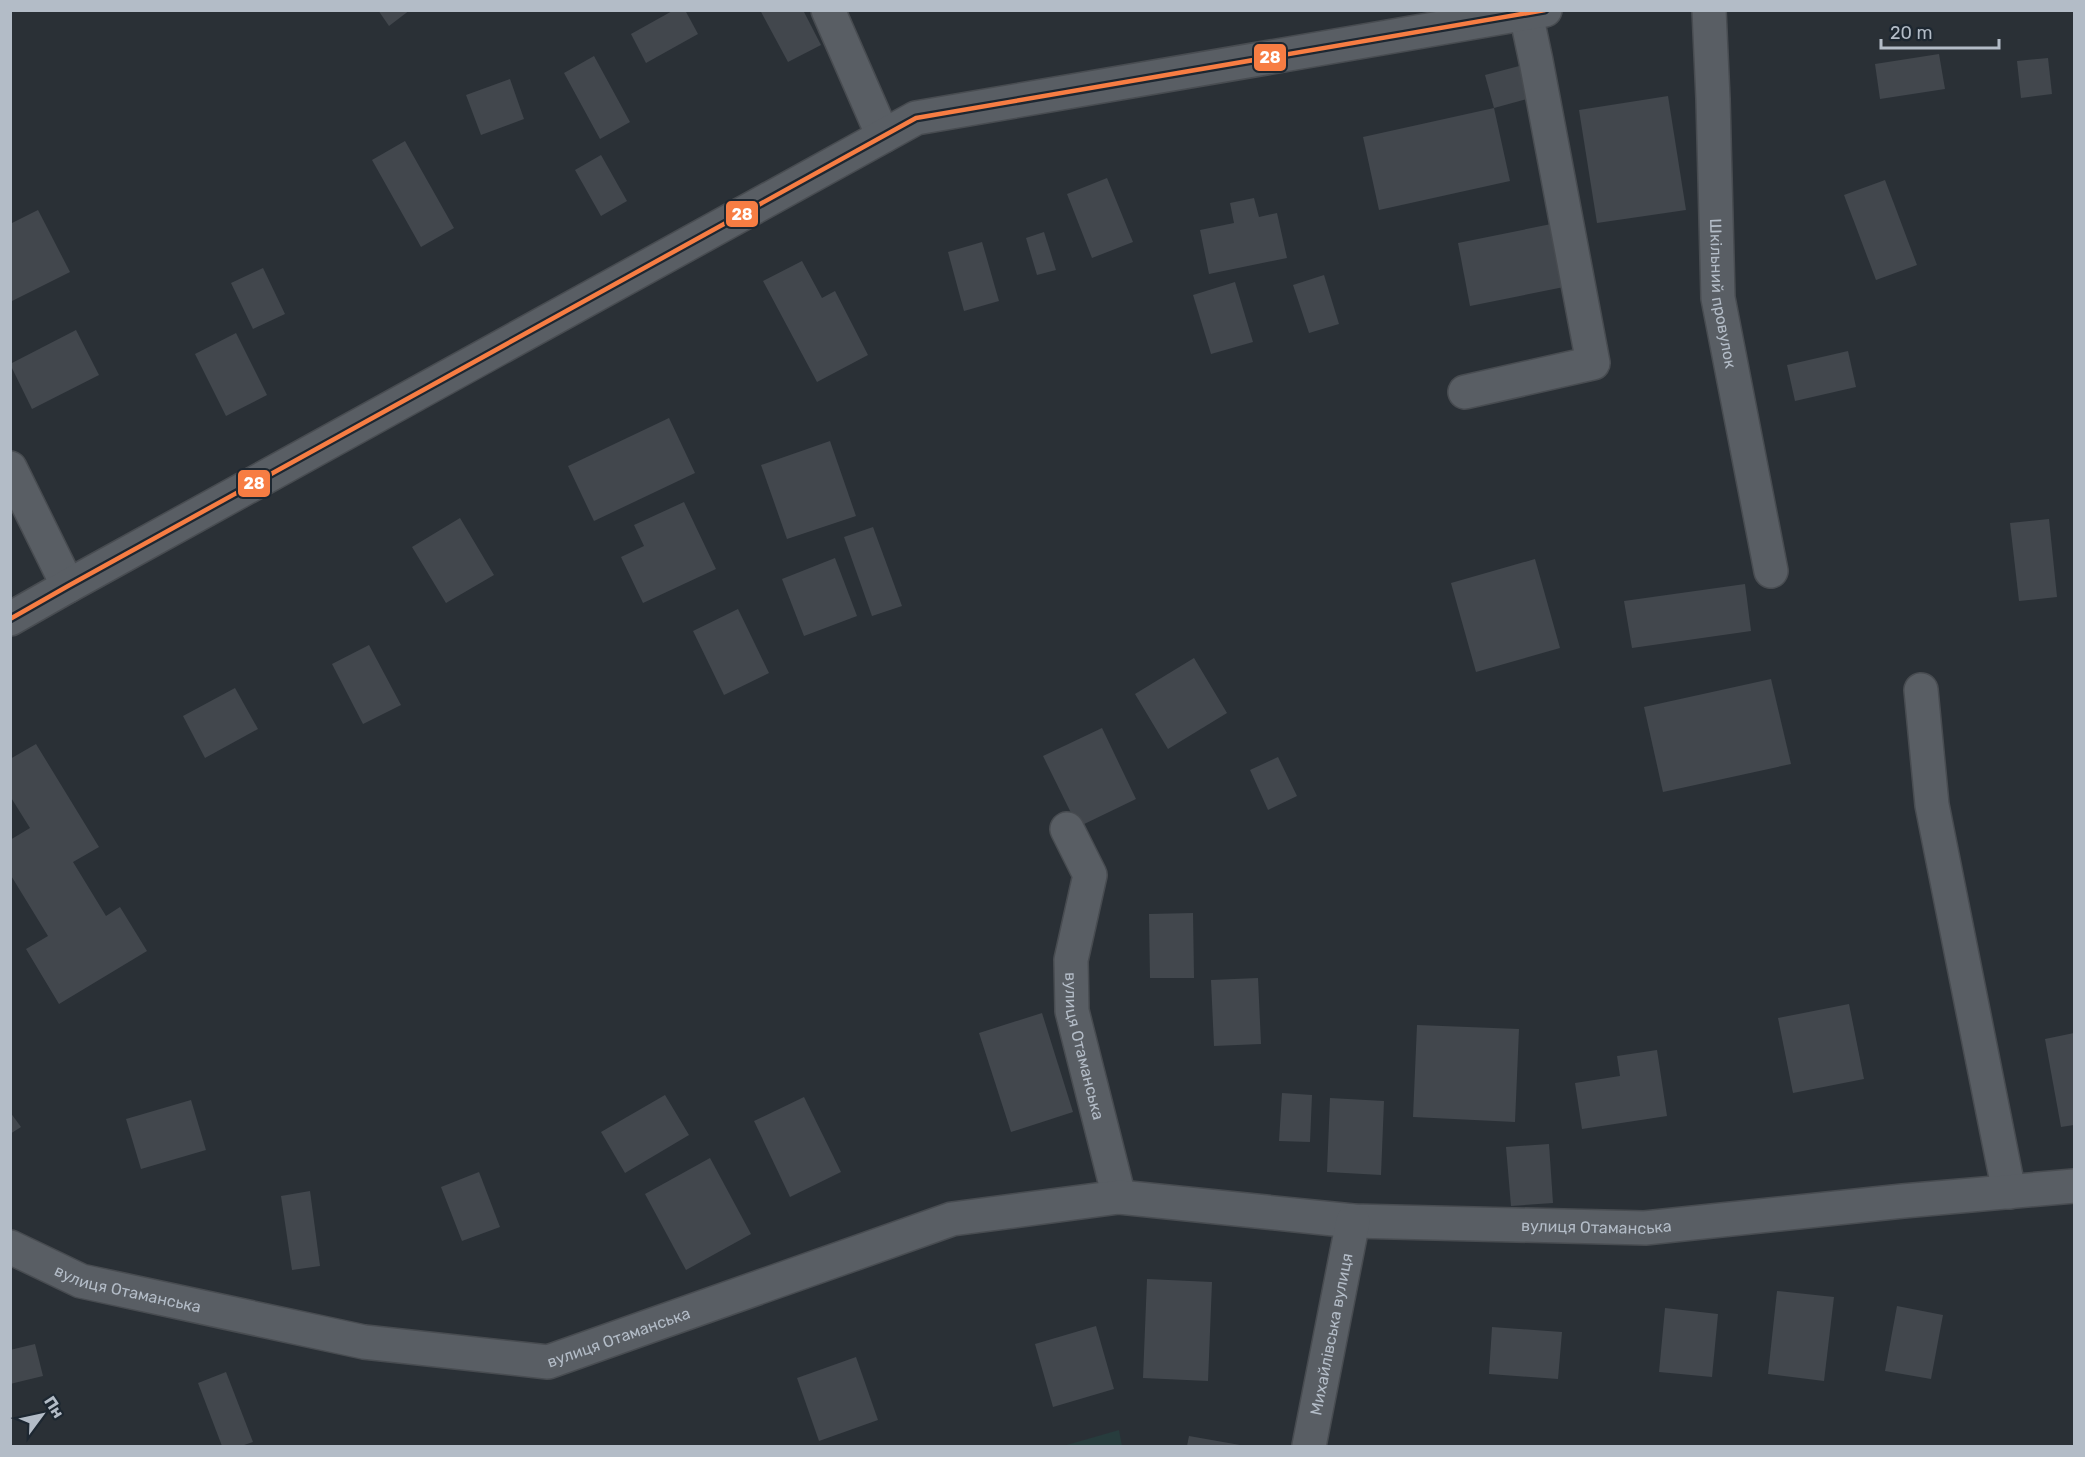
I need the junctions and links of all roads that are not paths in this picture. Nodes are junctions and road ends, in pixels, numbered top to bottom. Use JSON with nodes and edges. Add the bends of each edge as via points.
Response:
{"nodes":[{"id":1,"x":828,"y":10,"type":"edge"},
{"id":2,"x":1709,"y":10,"type":"edge"},
{"id":3,"x":1536,"y":12,"type":"edge"},
{"id":4,"x":883,"y":136,"type":"junction"},
{"id":5,"x":1465,"y":392,"type":"dead end"},
{"id":6,"x":10,"y":468,"type":"edge"},
{"id":7,"x":1771,"y":571,"type":"dead end"},
{"id":8,"x":68,"y":586,"type":"junction"},
{"id":9,"x":10,"y":619,"type":"edge"},
{"id":10,"x":1921,"y":690,"type":"dead end"},
{"id":11,"x":1067,"y":829,"type":"dead end"},
{"id":12,"x":2074,"y":1186,"type":"edge"},
{"id":13,"x":2009,"y":1192,"type":"junction"},
{"id":14,"x":1119,"y":1197,"type":"junction"},
{"id":15,"x":1353,"y":1221,"type":"junction"},
{"id":16,"x":10,"y":1247,"type":"edge"},
{"id":17,"x":1309,"y":1446,"type":"edge"}],
"edges":[{"from":1,"to":4,"type":"street"},
{"from":2,"to":7,"type":"street","name":"Шкільний провулок","via":[[1718,298]]},
{"from":3,"to":4,"type":"street","via":[[916,118]]},
{"from":3,"to":5,"type":"street","via":[[1539,72],[1593,363]]},
{"from":4,"to":8,"type":"street"},
{"from":6,"to":8,"type":"street"},
{"from":8,"to":9,"type":"street"},
{"from":10,"to":13,"type":"street","via":[[1932,805]]},
{"from":11,"to":14,"type":"street","name":"вулиця Отаманська","via":[[1090,875],[1071,960],[1072,1011]]},
{"from":12,"to":13,"type":"street","name":"вулиця Отаманська"},
{"from":13,"to":15,"type":"street","name":"вулиця Отаманська","via":[[1645,1228]]},
{"from":14,"to":15,"type":"street","name":"вулиця Отаманська"},
{"from":14,"to":16,"type":"street","name":"вулиця Отаманська","via":[[952,1219],[548,1362],[352,1340],[81,1281]]},
{"from":15,"to":17,"type":"street","name":"Михайлівська вулиця"}]}
